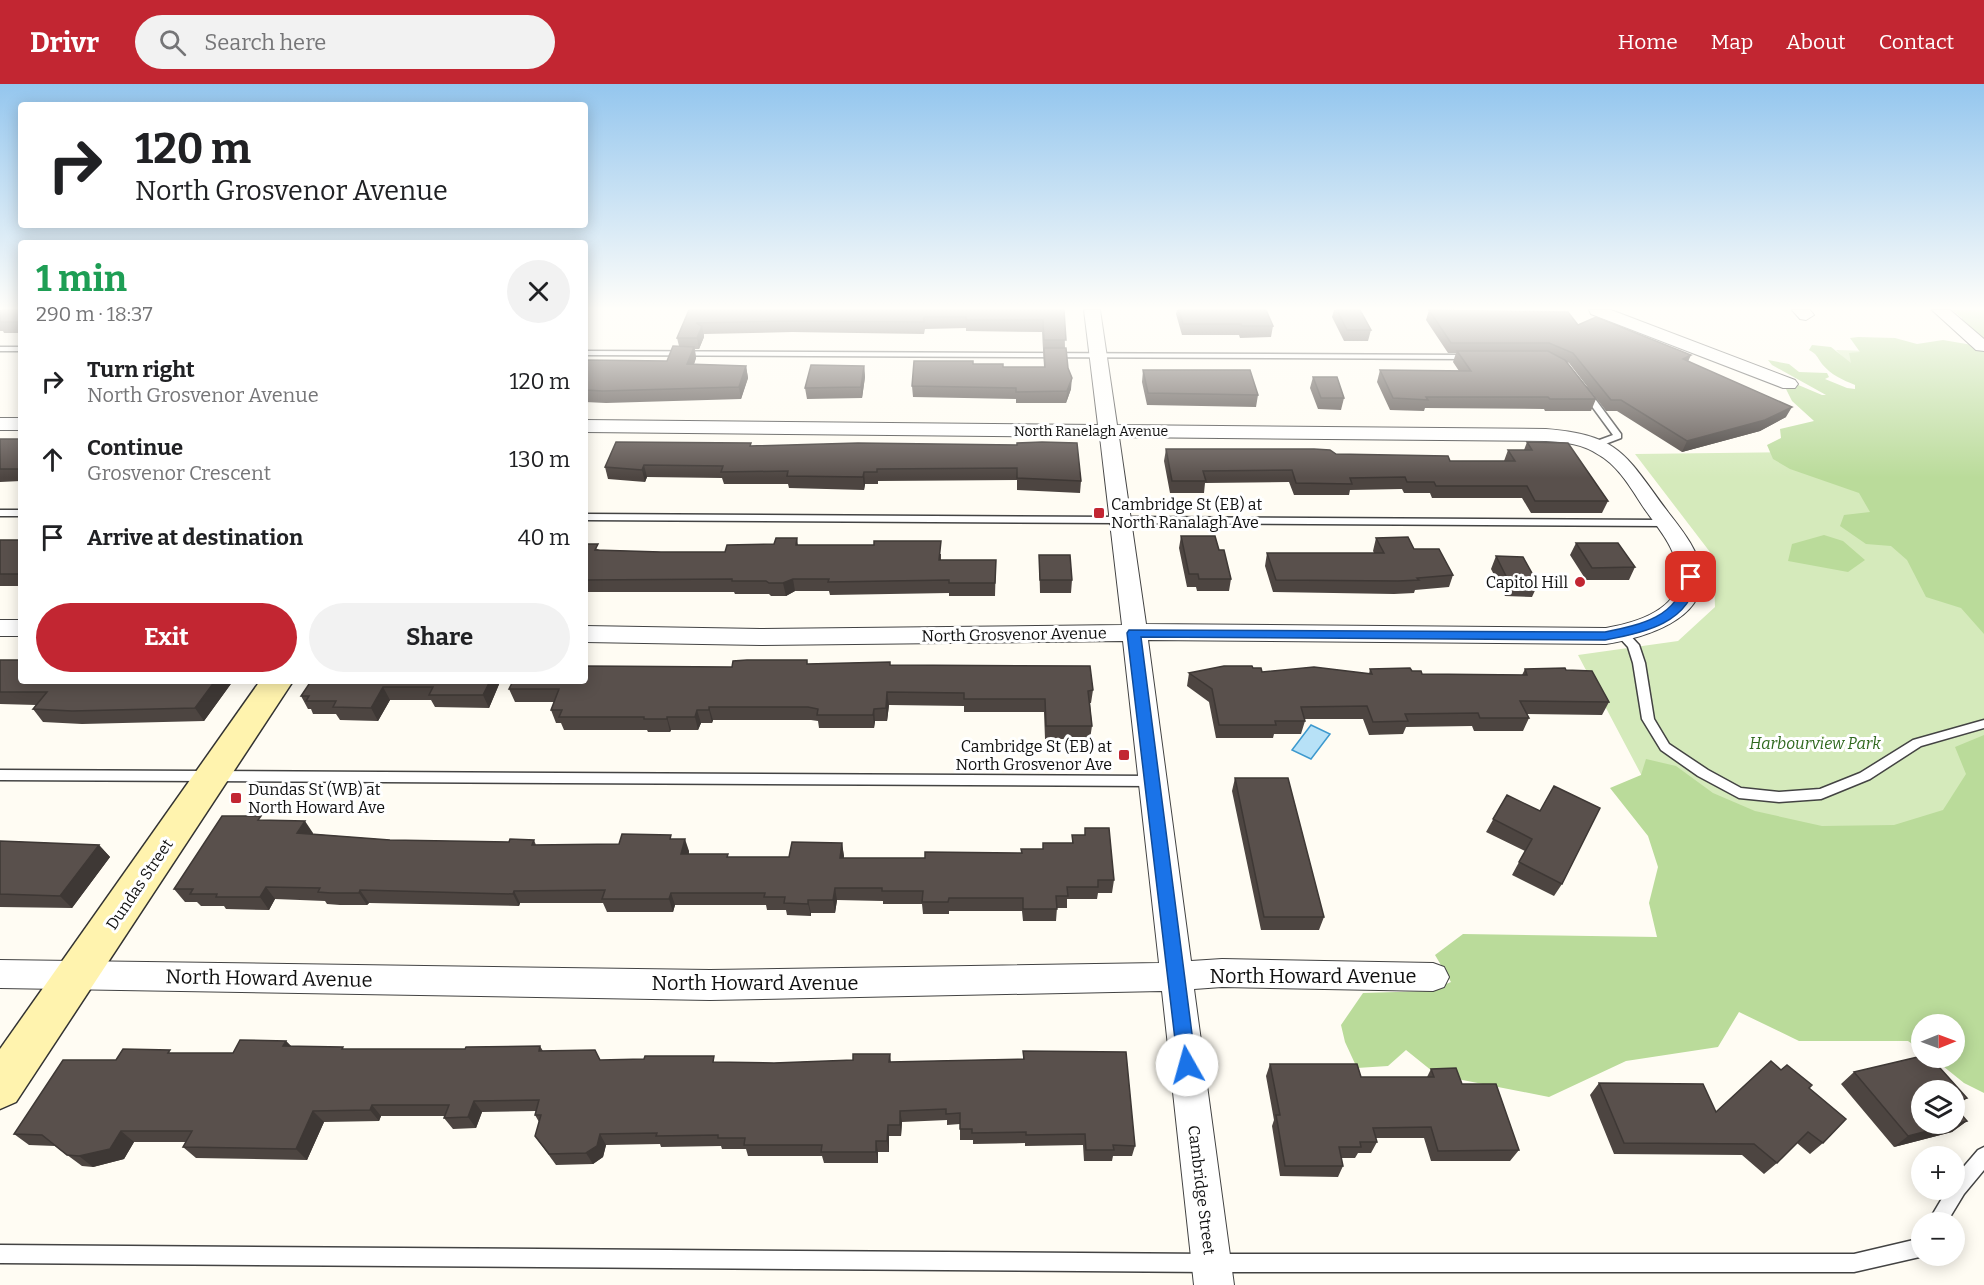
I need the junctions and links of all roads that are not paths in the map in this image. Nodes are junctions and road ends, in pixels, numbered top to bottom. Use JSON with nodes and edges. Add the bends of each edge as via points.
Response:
{"nodes":[{"id":1,"x":1099,"y":366,"type":"edge"},
{"id":2,"x":1743,"y":366,"type":"edge"},
{"id":3,"x":1789,"y":384,"type":"dead end"},
{"id":4,"x":1580,"y":386,"type":"edge"},
{"id":5,"x":0,"y":424,"type":"edge"},
{"id":6,"x":18,"y":424,"type":"edge"},
{"id":7,"x":588,"y":426,"type":"edge"},
{"id":8,"x":1107,"y":431,"type":"junction"},
{"id":9,"x":1597,"y":444,"type":"junction"},
{"id":10,"x":0,"y":513,"type":"edge"},
{"id":11,"x":18,"y":513,"type":"edge"},
{"id":12,"x":588,"y":517,"type":"edge"},
{"id":13,"x":1121,"y":521,"type":"junction"},
{"id":14,"x":1666,"y":523,"type":"junction"},
{"id":15,"x":0,"y":628,"type":"edge"},
{"id":16,"x":18,"y":628,"type":"edge"},
{"id":17,"x":1134,"y":633,"type":"junction"},
{"id":18,"x":1622,"y":633,"type":"junction"},
{"id":19,"x":588,"y":634,"type":"edge"},
{"id":20,"x":275,"y":684,"type":"edge"},
{"id":21,"x":1984,"y":724,"type":"edge"},
{"id":22,"x":0,"y":775,"type":"edge"},
{"id":23,"x":212,"y":777,"type":"junction"},
{"id":24,"x":1151,"y":782,"type":"junction"},
{"id":25,"x":0,"y":974,"type":"edge"},
{"id":26,"x":77,"y":975,"type":"junction"},
{"id":27,"x":1176,"y":976,"type":"junction"},
{"id":28,"x":1433,"y":977,"type":"dead end"},
{"id":29,"x":0,"y":1087,"type":"edge"},
{"id":30,"x":1984,"y":1156,"type":"edge"},
{"id":31,"x":1943,"y":1212,"type":"edge"},
{"id":32,"x":1911,"y":1250,"type":"edge"},
{"id":33,"x":0,"y":1254,"type":"edge"},
{"id":34,"x":1213,"y":1274,"type":"edge"}],
"edges":[{"from":1,"to":8,"type":"street","name":"Cambridge Street"},
{"from":2,"to":3,"type":"street"},
{"from":4,"to":9,"type":"lane","via":[[1618,436]]},
{"from":5,"to":6,"type":"street"},
{"from":7,"to":8,"type":"street","name":"North Ranelagh Avenue"},
{"from":8,"to":9,"type":"street","name":"North Ranelagh Avenue","via":[[1546,435]]},
{"from":8,"to":13,"type":"street","name":"Cambridge Street"},
{"from":9,"to":14,"type":"street","name":"North Grosvenor Avenue","via":[[1621,462]]},
{"from":10,"to":11,"type":"lane"},
{"from":12,"to":13,"type":"lane"},
{"from":13,"to":14,"type":"lane"},
{"from":13,"to":17,"type":"street","name":"Cambridge Street"},
{"from":14,"to":18,"type":"street","name":"North Grosvenor Avenue","via":[[1689,562],[1689,590],[1683,603],[1663,620]]},
{"from":15,"to":16,"type":"street"},
{"from":17,"to":18,"type":"street","name":"North Grosvenor Avenue"},
{"from":17,"to":19,"type":"street","name":"North Grosvenor Avenue","via":[[761,637]]},
{"from":17,"to":24,"type":"street","name":"Cambridge Street"},
{"from":18,"to":21,"type":"lane","via":[[1633,645],[1648,719],[1665,747],[1739,793],[1821,794],[1865,776],[1917,743]]},
{"from":20,"to":23,"type":"street","name":"Dundas Street"},
{"from":22,"to":23,"type":"lane"},
{"from":23,"to":24,"type":"lane"},
{"from":23,"to":26,"type":"street","name":"Dundas Street"},
{"from":24,"to":27,"type":"street","name":"Cambridge Street"},
{"from":25,"to":26,"type":"street","name":"North Howard Avenue"},
{"from":26,"to":27,"type":"street","name":"North Howard Avenue","via":[[711,985]]},
{"from":26,"to":29,"type":"street","name":"Dundas Street"},
{"from":27,"to":28,"type":"street","name":"North Howard Avenue"},
{"from":27,"to":34,"type":"street","name":"Cambridge Street"},
{"from":30,"to":31,"type":"lane"},
{"from":32,"to":34,"type":"lane","via":[[1860,1263]]},
{"from":33,"to":34,"type":"lane"}]}
